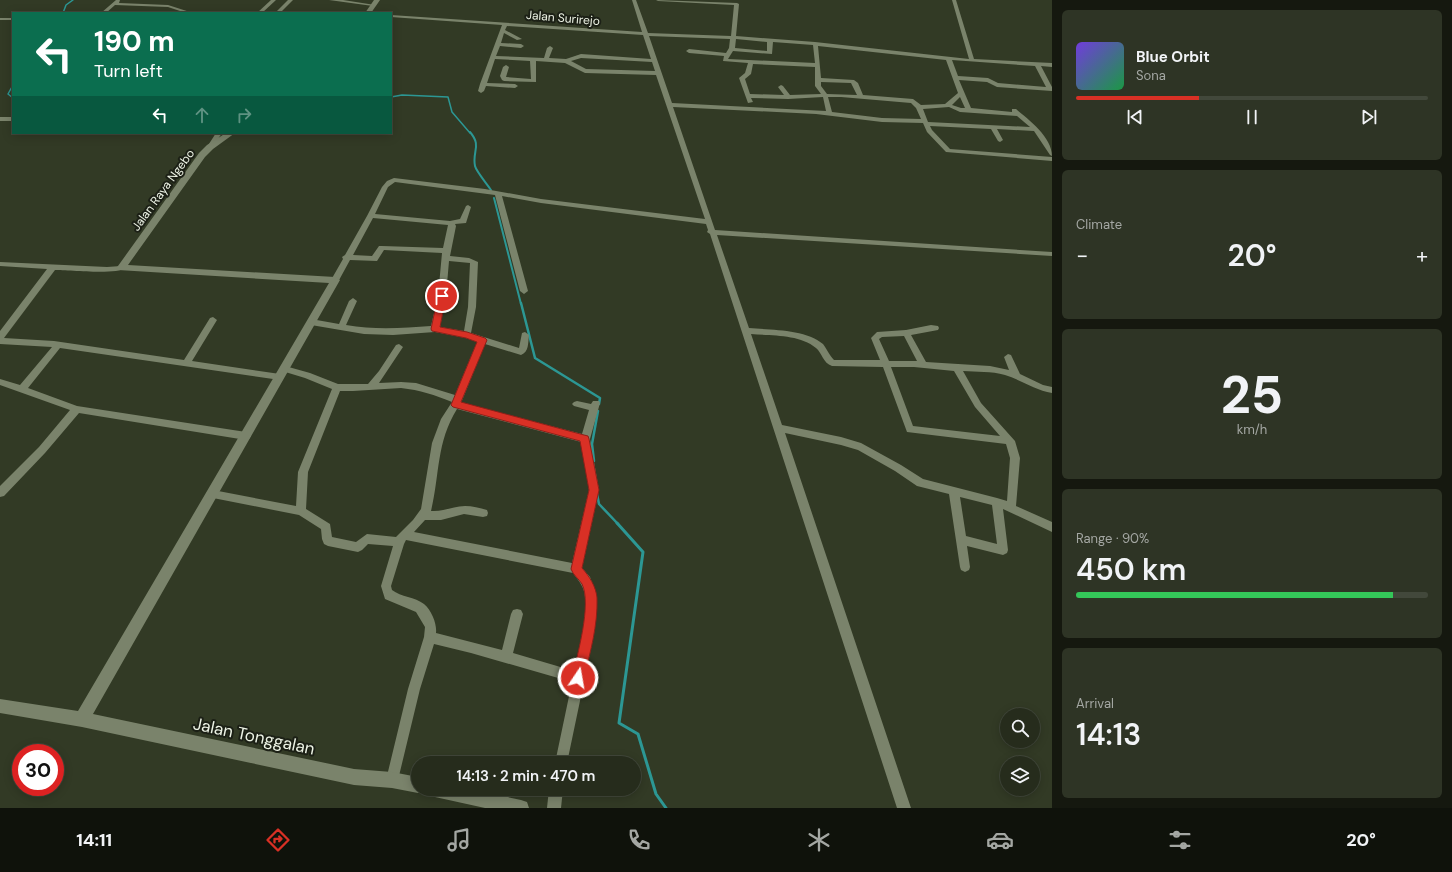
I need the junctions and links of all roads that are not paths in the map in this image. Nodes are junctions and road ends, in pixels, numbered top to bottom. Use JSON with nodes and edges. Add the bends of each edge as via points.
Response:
{"nodes":[{"id":1,"x":119,"y":0,"type":"edge"},
{"id":2,"x":274,"y":0,"type":"edge"},
{"id":3,"x":280,"y":0,"type":"edge"},
{"id":4,"x":291,"y":0,"type":"edge"},
{"id":5,"x":330,"y":0,"type":"edge"},
{"id":6,"x":634,"y":0,"type":"edge"},
{"id":7,"x":658,"y":0,"type":"edge"},
{"id":8,"x":954,"y":0,"type":"edge"},
{"id":9,"x":351,"y":1,"type":"edge"},
{"id":10,"x":375,"y":2,"type":"edge"},
{"id":11,"x":114,"y":4,"type":"junction"},
{"id":12,"x":253,"y":8,"type":"dead end"},
{"id":13,"x":104,"y":12,"type":"edge"},
{"id":14,"x":183,"y":12,"type":"edge"},
{"id":15,"x":262,"y":12,"type":"edge"},
{"id":16,"x":278,"y":12,"type":"edge"},
{"id":17,"x":369,"y":12,"type":"edge"},
{"id":18,"x":392,"y":16,"type":"edge"},
{"id":19,"x":0,"y":19,"type":"edge"},
{"id":20,"x":12,"y":19,"type":"edge"},
{"id":21,"x":505,"y":23,"type":"junction"},
{"id":22,"x":502,"y":30,"type":"junction"},
{"id":23,"x":646,"y":34,"type":"junction"},
{"id":24,"x":732,"y":38,"type":"junction"},
{"id":25,"x":519,"y":39,"type":"dead end"},
{"id":26,"x":770,"y":40,"type":"junction"},
{"id":27,"x":497,"y":44,"type":"junction"},
{"id":28,"x":815,"y":44,"type":"junction"},
{"id":29,"x":521,"y":46,"type":"dead end"},
{"id":30,"x":550,"y":48,"type":"dead end"},
{"id":31,"x":732,"y":49,"type":"junction"},
{"id":32,"x":689,"y":51,"type":"dead end"},
{"id":33,"x":727,"y":55,"type":"junction"},
{"id":34,"x":492,"y":57,"type":"junction"},
{"id":35,"x":948,"y":58,"type":"junction"},
{"id":36,"x":533,"y":59,"type":"junction"},
{"id":37,"x":546,"y":60,"type":"junction"},
{"id":38,"x":972,"y":60,"type":"junction"},
{"id":39,"x":566,"y":61,"type":"junction"},
{"id":40,"x":655,"y":61,"type":"junction"},
{"id":41,"x":751,"y":62,"type":"junction"},
{"id":42,"x":1037,"y":64,"type":"junction"},
{"id":43,"x":818,"y":65,"type":"junction"},
{"id":44,"x":1052,"y":66,"type":"edge"},
{"id":45,"x":506,"y":67,"type":"dead end"},
{"id":46,"x":658,"y":73,"type":"junction"},
{"id":47,"x":495,"y":74,"type":"junction"},
{"id":48,"x":1042,"y":74,"type":"junction"},
{"id":49,"x":1052,"y":75,"type":"edge"},
{"id":50,"x":955,"y":78,"type":"junction"},
{"id":51,"x":818,"y":80,"type":"junction"},
{"id":52,"x":483,"y":84,"type":"junction"},
{"id":53,"x":524,"y":86,"type":"dead end"},
{"id":54,"x":781,"y":87,"type":"dead end"},
{"id":55,"x":1051,"y":89,"type":"edge"},
{"id":56,"x":480,"y":91,"type":"dead end"},
{"id":57,"x":961,"y":93,"type":"junction"},
{"id":58,"x":825,"y":95,"type":"junction"},
{"id":59,"x":749,"y":96,"type":"junction"},
{"id":60,"x":861,"y":96,"type":"junction"},
{"id":61,"x":788,"y":97,"type":"junction"},
{"id":62,"x":670,"y":105,"type":"junction"},
{"id":63,"x":948,"y":105,"type":"junction"},
{"id":64,"x":919,"y":106,"type":"junction"},
{"id":65,"x":1013,"y":108,"type":"dead end"},
{"id":66,"x":752,"y":109,"type":"junction"},
{"id":67,"x":969,"y":110,"type":"junction"},
{"id":68,"x":829,"y":113,"type":"junction"},
{"id":69,"x":1018,"y":114,"type":"junction"},
{"id":70,"x":0,"y":119,"type":"edge"},
{"id":71,"x":12,"y":119,"type":"edge"},
{"id":72,"x":925,"y":122,"type":"junction"},
{"id":73,"x":993,"y":127,"type":"junction"},
{"id":74,"x":1036,"y":129,"type":"junction"},
{"id":75,"x":218,"y":134,"type":"edge"},
{"id":76,"x":230,"y":134,"type":"edge"},
{"id":77,"x":1000,"y":140,"type":"dead end"},
{"id":78,"x":210,"y":147,"type":"junction"},
{"id":79,"x":1052,"y":154,"type":"edge"},
{"id":80,"x":1052,"y":159,"type":"edge"},
{"id":81,"x":498,"y":194,"type":"junction"},
{"id":82,"x":468,"y":207,"type":"dead end"},
{"id":83,"x":370,"y":216,"type":"junction"},
{"id":84,"x":708,"y":222,"type":"junction"},
{"id":85,"x":450,"y":223,"type":"junction"},
{"id":86,"x":711,"y":232,"type":"junction"},
{"id":87,"x":1052,"y":254,"type":"edge"},
{"id":88,"x":446,"y":255,"type":"junction"},
{"id":89,"x":346,"y":257,"type":"junction"},
{"id":90,"x":0,"y":264,"type":"edge"},
{"id":91,"x":53,"y":267,"type":"junction"},
{"id":92,"x":121,"y":268,"type":"junction"},
{"id":93,"x":335,"y":280,"type":"junction"},
{"id":94,"x":524,"y":291,"type":"dead end"},
{"id":95,"x":352,"y":301,"type":"dead end"},
{"id":96,"x":213,"y":320,"type":"dead end"},
{"id":97,"x":311,"y":322,"type":"junction"},
{"id":98,"x":341,"y":328,"type":"junction"},
{"id":99,"x":935,"y":328,"type":"dead end"},
{"id":100,"x":435,"y":329,"type":"junction"},
{"id":101,"x":746,"y":331,"type":"junction"},
{"id":102,"x":906,"y":333,"type":"junction"},
{"id":103,"x":467,"y":335,"type":"junction"},
{"id":104,"x":525,"y":335,"type":"dead end"},
{"id":105,"x":0,"y":337,"type":"edge"},
{"id":106,"x":482,"y":340,"type":"junction"},
{"id":107,"x":0,"y":341,"type":"edge"},
{"id":108,"x":399,"y":347,"type":"dead end"},
{"id":109,"x":56,"y":348,"type":"dead end"},
{"id":110,"x":1008,"y":357,"type":"dead end"},
{"id":111,"x":186,"y":363,"type":"junction"},
{"id":112,"x":886,"y":364,"type":"junction"},
{"id":113,"x":924,"y":366,"type":"junction"},
{"id":114,"x":957,"y":368,"type":"junction"},
{"id":115,"x":283,"y":373,"type":"junction"},
{"id":116,"x":1016,"y":375,"type":"junction"},
{"id":117,"x":0,"y":382,"type":"edge"},
{"id":118,"x":371,"y":386,"type":"junction"},
{"id":119,"x":337,"y":387,"type":"junction"},
{"id":120,"x":22,"y":389,"type":"junction"},
{"id":121,"x":1052,"y":390,"type":"edge"},
{"id":122,"x":457,"y":402,"type":"junction"},
{"id":123,"x":577,"y":404,"type":"dead end"},
{"id":124,"x":77,"y":409,"type":"junction"},
{"id":125,"x":777,"y":428,"type":"junction"},
{"id":126,"x":246,"y":436,"type":"junction"},
{"id":127,"x":584,"y":439,"type":"junction"},
{"id":128,"x":1010,"y":441,"type":"junction"},
{"id":129,"x":954,"y":492,"type":"junction"},
{"id":130,"x":0,"y":493,"type":"edge"},
{"id":131,"x":212,"y":494,"type":"junction"},
{"id":132,"x":997,"y":502,"type":"junction"},
{"id":133,"x":1011,"y":508,"type":"junction"},
{"id":134,"x":302,"y":511,"type":"junction"},
{"id":135,"x":483,"y":513,"type":"dead end"},
{"id":136,"x":423,"y":515,"type":"junction"},
{"id":137,"x":1052,"y":527,"type":"edge"},
{"id":138,"x":402,"y":539,"type":"junction"},
{"id":139,"x":961,"y":540,"type":"junction"},
{"id":140,"x":965,"y":567,"type":"dead end"},
{"id":141,"x":576,"y":569,"type":"junction"},
{"id":142,"x":517,"y":614,"type":"dead end"},
{"id":143,"x":430,"y":637,"type":"junction"},
{"id":144,"x":506,"y":657,"type":"junction"},
{"id":145,"x":578,"y":678,"type":"junction"},
{"id":146,"x":0,"y":706,"type":"edge"},
{"id":147,"x":82,"y":719,"type":"junction"},
{"id":148,"x":562,"y":756,"type":"edge"},
{"id":149,"x":392,"y":780,"type":"junction"},
{"id":150,"x":411,"y":784,"type":"edge"},
{"id":151,"x":467,"y":796,"type":"edge"},
{"id":152,"x":555,"y":796,"type":"edge"},
{"id":153,"x":521,"y":808,"type":"edge"},
{"id":154,"x":554,"y":808,"type":"edge"},
{"id":155,"x":904,"y":808,"type":"edge"}],
"edges":[{"from":1,"to":11,"type":"street"},
{"from":2,"to":3,"type":"street"},
{"from":2,"to":15,"type":"street"},
{"from":4,"to":16,"type":"street"},
{"from":5,"to":9,"type":"street"},
{"from":6,"to":23,"type":"street"},
{"from":7,"to":24,"type":"street","via":[[738,4]]},
{"from":8,"to":38,"type":"street"},
{"from":9,"to":10,"type":"street"},
{"from":10,"to":17,"type":"street"},
{"from":11,"to":13,"type":"street"},
{"from":11,"to":14,"type":"street","via":[[159,5],[174,7]]},
{"from":12,"to":15,"type":"street"},
{"from":18,"to":21,"type":"street","name":"Jalan Surirejo"},
{"from":19,"to":20,"type":"street"},
{"from":21,"to":22,"type":"street"},
{"from":21,"to":23,"type":"street","name":"Jalan Surirejo"},
{"from":22,"to":25,"type":"street"},
{"from":22,"to":27,"type":"street"},
{"from":23,"to":24,"type":"street","name":"Jalan Surirejo"},
{"from":23,"to":40,"type":"street"},
{"from":24,"to":26,"type":"street","name":"Jalan Surirejo"},
{"from":24,"to":31,"type":"street"},
{"from":26,"to":28,"type":"street","name":"Jalan Surirejo"},
{"from":26,"to":31,"type":"street","via":[[770,54]]},
{"from":27,"to":29,"type":"street"},
{"from":27,"to":34,"type":"street"},
{"from":28,"to":35,"type":"street","name":"Jalan Surirejo"},
{"from":28,"to":43,"type":"street"},
{"from":30,"to":37,"type":"street"},
{"from":31,"to":33,"type":"street"},
{"from":32,"to":33,"type":"street"},
{"from":33,"to":41,"type":"street","via":[[725,60]]},
{"from":34,"to":36,"type":"street"},
{"from":34,"to":47,"type":"street"},
{"from":35,"to":38,"type":"street","name":"Jalan Surirejo"},
{"from":35,"to":50,"type":"street"},
{"from":36,"to":37,"type":"street"},
{"from":36,"to":47,"type":"street","via":[[534,81],[506,80]]},
{"from":37,"to":39,"type":"street"},
{"from":38,"to":42,"type":"street","name":"Jalan Surirejo"},
{"from":39,"to":40,"type":"street","via":[[581,56]]},
{"from":39,"to":46,"type":"street","via":[[585,71]]},
{"from":40,"to":46,"type":"street"},
{"from":41,"to":43,"type":"street"},
{"from":41,"to":59,"type":"street","via":[[748,74],[742,78]]},
{"from":42,"to":44,"type":"street","name":"Jalan Surirejo"},
{"from":42,"to":48,"type":"street"},
{"from":43,"to":51,"type":"street"},
{"from":45,"to":47,"type":"street"},
{"from":46,"to":62,"type":"street"},
{"from":47,"to":52,"type":"street"},
{"from":48,"to":49,"type":"street"},
{"from":48,"to":55,"type":"street"},
{"from":50,"to":55,"type":"street","via":[[988,80],[997,85]]},
{"from":50,"to":57,"type":"street"},
{"from":51,"to":58,"type":"street","via":[[818,86]]},
{"from":51,"to":60,"type":"street","via":[[852,81]]},
{"from":52,"to":53,"type":"street"},
{"from":52,"to":56,"type":"street"},
{"from":54,"to":61,"type":"street"},
{"from":57,"to":63,"type":"street"},
{"from":57,"to":67,"type":"street"},
{"from":58,"to":60,"type":"street"},
{"from":58,"to":61,"type":"street"},
{"from":58,"to":68,"type":"street"},
{"from":59,"to":61,"type":"street"},
{"from":59,"to":66,"type":"street"},
{"from":60,"to":64,"type":"street","via":[[913,101]]},
{"from":62,"to":66,"type":"street"},
{"from":62,"to":84,"type":"street"},
{"from":63,"to":64,"type":"street"},
{"from":63,"to":67,"type":"street","via":[[960,110]]},
{"from":64,"to":72,"type":"street"},
{"from":65,"to":69,"type":"street"},
{"from":66,"to":68,"type":"street"},
{"from":67,"to":69,"type":"street"},
{"from":68,"to":72,"type":"street","via":[[882,120]]},
{"from":69,"to":74,"type":"street"},
{"from":70,"to":71,"type":"street"},
{"from":72,"to":73,"type":"street"},
{"from":72,"to":80,"type":"street","via":[[948,151]]},
{"from":73,"to":74,"type":"street"},
{"from":73,"to":77,"type":"street"},
{"from":74,"to":79,"type":"street"},
{"from":75,"to":78,"type":"street"},
{"from":76,"to":78,"type":"street","name":"Jalan Raya Ngebo"},
{"from":78,"to":92,"type":"street","name":"Jalan Raya Ngebo","via":[[180,183]]},
{"from":81,"to":83,"type":"street","via":[[394,180],[385,187]]},
{"from":81,"to":84,"type":"street","via":[[541,202]]},
{"from":81,"to":94,"type":"street"},
{"from":82,"to":85,"type":"street","via":[[463,221]]},
{"from":83,"to":85,"type":"street"},
{"from":83,"to":89,"type":"street"},
{"from":84,"to":86,"type":"street"},
{"from":85,"to":88,"type":"street","via":[[452,228]]},
{"from":86,"to":87,"type":"street"},
{"from":86,"to":101,"type":"street"},
{"from":88,"to":89,"type":"street","via":[[382,248],[374,259]]},
{"from":88,"to":100,"type":"street","via":[[442,296]]},
{"from":88,"to":103,"type":"street","via":[[474,262],[472,307]]},
{"from":89,"to":93,"type":"street"},
{"from":90,"to":91,"type":"street"},
{"from":91,"to":92,"type":"street"},
{"from":91,"to":105,"type":"street"},
{"from":92,"to":93,"type":"street"},
{"from":93,"to":97,"type":"street"},
{"from":95,"to":98,"type":"street"},
{"from":96,"to":111,"type":"street"},
{"from":97,"to":98,"type":"street"},
{"from":97,"to":115,"type":"street"},
{"from":98,"to":100,"type":"street","via":[[393,332]]},
{"from":99,"to":102,"type":"street","via":[[921,328]]},
{"from":100,"to":103,"type":"street"},
{"from":101,"to":112,"type":"street","via":[[811,340],[832,363]]},
{"from":101,"to":125,"type":"street"},
{"from":102,"to":112,"type":"street","via":[[877,335],[876,342]]},
{"from":102,"to":113,"type":"street"},
{"from":103,"to":106,"type":"street"},
{"from":104,"to":106,"type":"street","via":[[521,352]]},
{"from":106,"to":122,"type":"street"},
{"from":107,"to":111,"type":"street","via":[[54,344]]},
{"from":108,"to":118,"type":"street"},
{"from":109,"to":120,"type":"street"},
{"from":110,"to":116,"type":"street"},
{"from":111,"to":115,"type":"street"},
{"from":112,"to":113,"type":"street"},
{"from":112,"to":128,"type":"street","via":[[910,429]]},
{"from":113,"to":114,"type":"street"},
{"from":114,"to":116,"type":"street","via":[[993,370]]},
{"from":114,"to":128,"type":"street","via":[[978,406]]},
{"from":115,"to":119,"type":"street","via":[[307,375]]},
{"from":115,"to":126,"type":"street"},
{"from":116,"to":121,"type":"street","via":[[1039,388]]},
{"from":117,"to":120,"type":"street"},
{"from":118,"to":119,"type":"street"},
{"from":118,"to":122,"type":"street","via":[[416,386]]},
{"from":119,"to":134,"type":"street","via":[[303,472]]},
{"from":120,"to":124,"type":"street"},
{"from":122,"to":127,"type":"street"},
{"from":122,"to":136,"type":"street","via":[[446,419],[437,443]]},
{"from":123,"to":127,"type":"street","via":[[595,405]]},
{"from":124,"to":126,"type":"street"},
{"from":124,"to":130,"type":"street"},
{"from":125,"to":129,"type":"street","via":[[861,447],[920,483]]},
{"from":125,"to":155,"type":"street"},
{"from":126,"to":131,"type":"street"},
{"from":127,"to":141,"type":"street","via":[[594,490]]},
{"from":128,"to":133,"type":"street","via":[[1015,458]]},
{"from":129,"to":132,"type":"street"},
{"from":129,"to":139,"type":"street"},
{"from":131,"to":134,"type":"street"},
{"from":131,"to":147,"type":"street"},
{"from":132,"to":133,"type":"street"},
{"from":132,"to":139,"type":"street","via":[[1003,550]]},
{"from":133,"to":137,"type":"street"},
{"from":134,"to":138,"type":"street","via":[[326,527],[328,541],[358,547],[367,539]]},
{"from":135,"to":136,"type":"street","via":[[464,510],[440,516]]},
{"from":136,"to":138,"type":"street"},
{"from":138,"to":141,"type":"street"},
{"from":138,"to":143,"type":"street","via":[[389,575],[387,592],[420,608],[431,627]]},
{"from":139,"to":140,"type":"street"},
{"from":141,"to":145,"type":"street","via":[[586,581],[591,597],[588,634]]},
{"from":142,"to":144,"type":"street"},
{"from":143,"to":144,"type":"street"},
{"from":143,"to":149,"type":"street","via":[[414,689]]},
{"from":144,"to":145,"type":"street"},
{"from":145,"to":148,"type":"street"},
{"from":146,"to":147,"type":"street","name":"Jalan Tonggalan"},
{"from":147,"to":149,"type":"street","name":"Jalan Tonggalan","via":[[354,777]]},
{"from":149,"to":150,"type":"street","name":"Jalan Tonggalan"},
{"from":151,"to":153,"type":"street"},
{"from":152,"to":154,"type":"street"}]}
